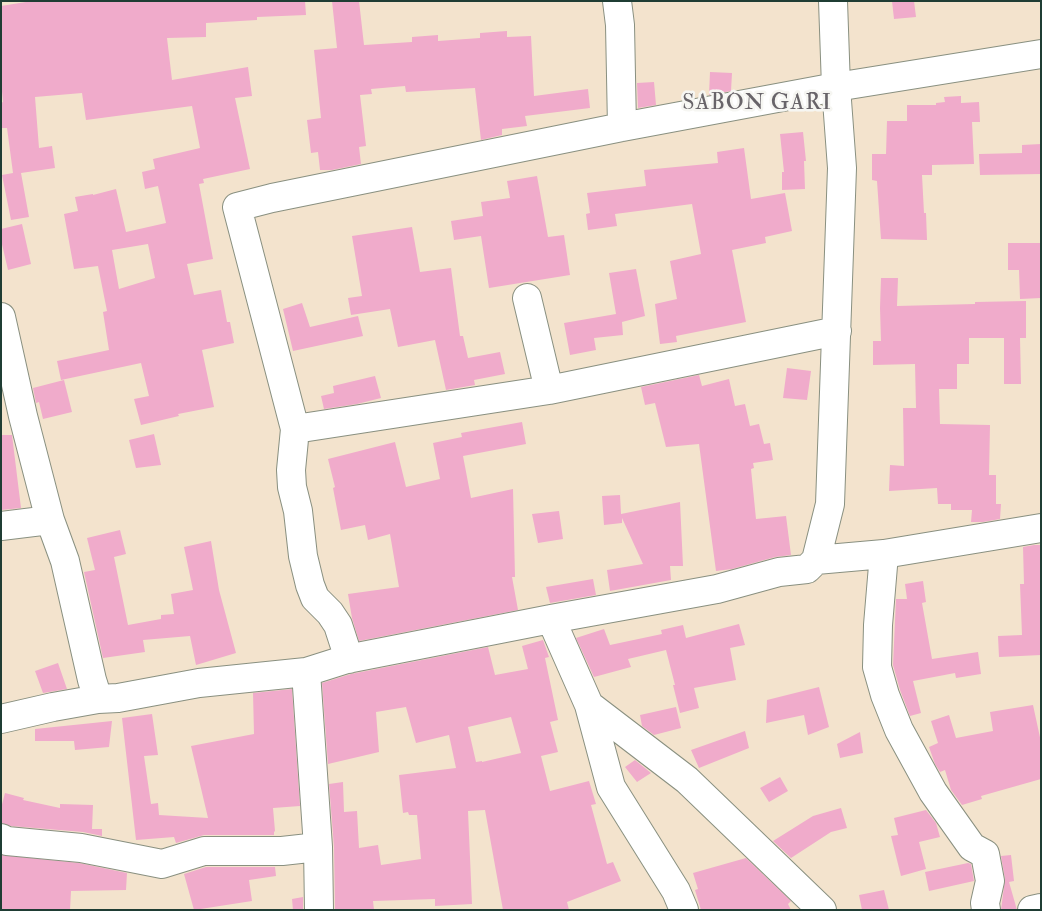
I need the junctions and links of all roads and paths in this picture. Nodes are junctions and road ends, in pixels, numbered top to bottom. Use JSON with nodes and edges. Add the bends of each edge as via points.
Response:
{"nodes":[{"id":1,"x":617,"y":1,"type":"edge"},
{"id":2,"x":833,"y":1,"type":"edge"},
{"id":3,"x":1041,"y":54,"type":"edge"},
{"id":4,"x":836,"y":87,"type":"junction"},
{"id":5,"x":622,"y":127,"type":"junction"},
{"id":6,"x":528,"y":298,"type":"dead end"},
{"id":7,"x":1,"y":317,"type":"edge"},
{"id":8,"x":837,"y":331,"type":"junction"},
{"id":9,"x":549,"y":390,"type":"junction"},
{"id":10,"x":12,"y":417,"type":"edge"},
{"id":11,"x":295,"y":429,"type":"junction"},
{"id":12,"x":50,"y":520,"type":"junction"},
{"id":13,"x":1,"y":526,"type":"edge"},
{"id":14,"x":1041,"y":528,"type":"edge"},
{"id":15,"x":884,"y":554,"type":"junction"},
{"id":16,"x":816,"y":560,"type":"junction"},
{"id":17,"x":551,"y":619,"type":"junction"},
{"id":18,"x":349,"y":659,"type":"junction"},
{"id":19,"x":306,"y":672,"type":"junction"},
{"id":20,"x":98,"y":699,"type":"junction"},
{"id":21,"x":588,"y":705,"type":"junction"},
{"id":22,"x":1,"y":719,"type":"edge"},
{"id":23,"x":1,"y":838,"type":"edge"},
{"id":24,"x":318,"y":847,"type":"junction"},
{"id":25,"x":1041,"y":908,"type":"edge"},
{"id":26,"x":319,"y":910,"type":"edge"},
{"id":27,"x":684,"y":910,"type":"edge"},
{"id":28,"x":822,"y":910,"type":"edge"},
{"id":29,"x":986,"y":910,"type":"edge"},
{"id":30,"x":1032,"y":910,"type":"edge"}],
"edges":[{"from":1,"to":5,"type":"street"},
{"from":2,"to":4,"type":"street"},
{"from":3,"to":4,"type":"street"},
{"from":4,"to":5,"type":"street"},
{"from":4,"to":8,"type":"street","via":[[842,168]]},
{"from":5,"to":11,"type":"street","via":[[237,207]]},
{"from":6,"to":9,"type":"street"},
{"from":7,"to":10,"type":"street"},
{"from":8,"to":9,"type":"street"},
{"from":8,"to":16,"type":"street","via":[[830,504]]},
{"from":9,"to":11,"type":"street"},
{"from":10,"to":12,"type":"street"},
{"from":11,"to":18,"type":"street","via":[[292,487],[303,556],[315,598],[338,625]]},
{"from":12,"to":13,"type":"street"},
{"from":12,"to":20,"type":"street","via":[[65,561]]},
{"from":14,"to":15,"type":"street"},
{"from":15,"to":16,"type":"street"},
{"from":15,"to":29,"type":"street","via":[[877,666],[885,695],[899,730],[933,792],[972,847],[985,854],[990,881]]},
{"from":16,"to":17,"type":"street","via":[[806,569],[779,572],[717,589]]},
{"from":17,"to":18,"type":"street"},
{"from":17,"to":21,"type":"street"},
{"from":18,"to":19,"type":"street"},
{"from":19,"to":20,"type":"street","via":[[199,683]]},
{"from":19,"to":24,"type":"street"},
{"from":20,"to":22,"type":"street"},
{"from":21,"to":27,"type":"street","via":[[611,788],[676,891]]},
{"from":21,"to":28,"type":"street","via":[[687,780]]},
{"from":23,"to":24,"type":"street","via":[[82,848],[162,864],[204,851],[282,851]]},
{"from":24,"to":26,"type":"street"},
{"from":25,"to":30,"type":"street"}]}
